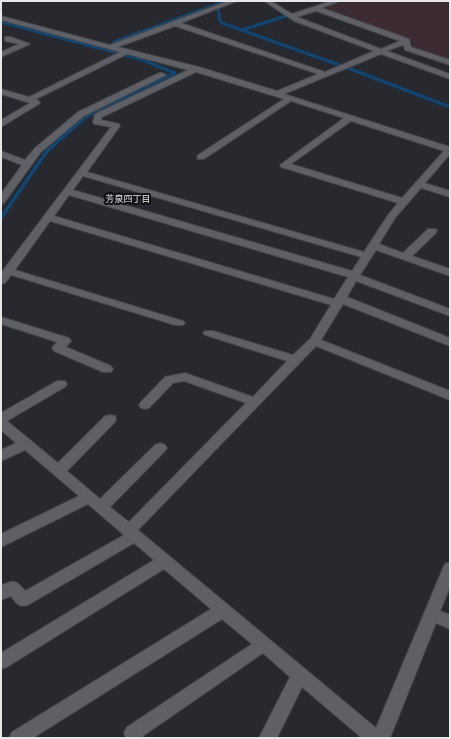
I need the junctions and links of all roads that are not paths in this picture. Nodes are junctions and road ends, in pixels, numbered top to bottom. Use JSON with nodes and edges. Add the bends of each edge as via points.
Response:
{"nodes":[{"id":1,"x":234,"y":1,"type":"edge"},
{"id":2,"x":267,"y":1,"type":"edge"},
{"id":3,"x":337,"y":1,"type":"edge"},
{"id":4,"x":315,"y":8,"type":"junction"},
{"id":5,"x":289,"y":16,"type":"junction"},
{"id":6,"x":1,"y":18,"type":"edge"},
{"id":7,"x":174,"y":23,"type":"junction"},
{"id":8,"x":28,"y":30,"type":"junction"},
{"id":9,"x":4,"y":40,"type":"edge"},
{"id":10,"x":406,"y":41,"type":"junction"},
{"id":11,"x":111,"y":47,"type":"junction"},
{"id":12,"x":381,"y":51,"type":"junction"},
{"id":13,"x":124,"y":53,"type":"junction"},
{"id":14,"x":1,"y":55,"type":"edge"},
{"id":15,"x":450,"y":63,"type":"edge"},
{"id":16,"x":196,"y":69,"type":"junction"},
{"id":17,"x":325,"y":74,"type":"junction"},
{"id":18,"x":162,"y":75,"type":"dead end"},
{"id":19,"x":450,"y":77,"type":"edge"},
{"id":20,"x":1,"y":91,"type":"edge"},
{"id":21,"x":277,"y":94,"type":"junction"},
{"id":22,"x":291,"y":98,"type":"junction"},
{"id":23,"x":29,"y":100,"type":"junction"},
{"id":24,"x":350,"y":118,"type":"junction"},
{"id":25,"x":1,"y":124,"type":"edge"},
{"id":26,"x":450,"y":150,"type":"edge"},
{"id":27,"x":1,"y":154,"type":"edge"},
{"id":28,"x":201,"y":157,"type":"dead end"},
{"id":29,"x":27,"y":164,"type":"junction"},
{"id":30,"x":82,"y":173,"type":"junction"},
{"id":31,"x":419,"y":184,"type":"junction"},
{"id":32,"x":68,"y":192,"type":"junction"},
{"id":33,"x":450,"y":194,"type":"edge"},
{"id":34,"x":1,"y":201,"type":"edge"},
{"id":35,"x":404,"y":202,"type":"junction"},
{"id":36,"x":49,"y":218,"type":"junction"},
{"id":37,"x":432,"y":231,"type":"dead end"},
{"id":38,"x":374,"y":246,"type":"junction"},
{"id":39,"x":368,"y":256,"type":"junction"},
{"id":40,"x":405,"y":257,"type":"junction"},
{"id":41,"x":8,"y":271,"type":"junction"},
{"id":42,"x":450,"y":272,"type":"edge"},
{"id":43,"x":355,"y":277,"type":"junction"},
{"id":44,"x":1,"y":281,"type":"edge"},
{"id":45,"x":340,"y":301,"type":"junction"},
{"id":46,"x":450,"y":314,"type":"edge"},
{"id":47,"x":1,"y":320,"type":"edge"},
{"id":48,"x":178,"y":323,"type":"dead end"},
{"id":49,"x":209,"y":333,"type":"dead end"},
{"id":50,"x":314,"y":341,"type":"junction"},
{"id":51,"x":450,"y":342,"type":"edge"},
{"id":52,"x":296,"y":360,"type":"junction"},
{"id":53,"x":107,"y":370,"type":"dead end"},
{"id":54,"x":61,"y":384,"type":"dead end"},
{"id":55,"x":450,"y":396,"type":"edge"},
{"id":56,"x":254,"y":402,"type":"junction"},
{"id":57,"x":145,"y":405,"type":"dead end"},
{"id":58,"x":1,"y":419,"type":"edge"},
{"id":59,"x":110,"y":420,"type":"dead end"},
{"id":60,"x":1,"y":423,"type":"edge"},
{"id":61,"x":26,"y":444,"type":"junction"},
{"id":62,"x":160,"y":448,"type":"dead end"},
{"id":63,"x":1,"y":456,"type":"edge"},
{"id":64,"x":58,"y":471,"type":"junction"},
{"id":65,"x":89,"y":497,"type":"junction"},
{"id":66,"x":101,"y":507,"type":"junction"},
{"id":67,"x":132,"y":533,"type":"junction"},
{"id":68,"x":1,"y":541,"type":"edge"},
{"id":69,"x":165,"y":561,"type":"junction"},
{"id":70,"x":450,"y":570,"type":"edge"},
{"id":71,"x":1,"y":594,"type":"edge"},
{"id":72,"x":223,"y":610,"type":"junction"},
{"id":73,"x":431,"y":614,"type":"junction"},
{"id":74,"x":450,"y":622,"type":"edge"},
{"id":75,"x":264,"y":644,"type":"junction"},
{"id":76,"x":1,"y":662,"type":"edge"},
{"id":77,"x":300,"y":675,"type":"junction"},
{"id":78,"x":18,"y":738,"type":"edge"},
{"id":79,"x":135,"y":738,"type":"edge"},
{"id":80,"x":268,"y":738,"type":"edge"},
{"id":81,"x":375,"y":738,"type":"edge"},
{"id":82,"x":381,"y":738,"type":"edge"}],
"edges":[{"from":1,"to":7,"type":"street"},
{"from":2,"to":5,"type":"street"},
{"from":3,"to":4,"type":"street"},
{"from":4,"to":5,"type":"street"},
{"from":4,"to":10,"type":"street"},
{"from":5,"to":12,"type":"street"},
{"from":6,"to":8,"type":"street"},
{"from":7,"to":11,"type":"street"},
{"from":7,"to":17,"type":"street"},
{"from":8,"to":9,"type":"street"},
{"from":8,"to":11,"type":"street"},
{"from":9,"to":14,"type":"street","via":[[26,44]]},
{"from":10,"to":12,"type":"street"},
{"from":10,"to":15,"type":"street","via":[[408,48]]},
{"from":11,"to":13,"type":"street"},
{"from":12,"to":17,"type":"street"},
{"from":12,"to":19,"type":"street"},
{"from":13,"to":16,"type":"street"},
{"from":13,"to":23,"type":"street"},
{"from":16,"to":21,"type":"street"},
{"from":16,"to":30,"type":"street","via":[[98,116],[96,122],[116,126]]},
{"from":17,"to":21,"type":"street"},
{"from":18,"to":29,"type":"street","via":[[81,114],[38,150]]},
{"from":20,"to":23,"type":"street"},
{"from":21,"to":22,"type":"street"},
{"from":22,"to":24,"type":"street"},
{"from":22,"to":28,"type":"street"},
{"from":23,"to":25,"type":"street","via":[[36,102]]},
{"from":24,"to":26,"type":"street"},
{"from":24,"to":35,"type":"street","via":[[284,164]]},
{"from":26,"to":31,"type":"street"},
{"from":27,"to":29,"type":"street"},
{"from":29,"to":34,"type":"street"},
{"from":30,"to":32,"type":"street"},
{"from":30,"to":39,"type":"street"},
{"from":31,"to":33,"type":"street"},
{"from":31,"to":35,"type":"street"},
{"from":32,"to":36,"type":"street"},
{"from":32,"to":43,"type":"street"},
{"from":35,"to":38,"type":"street","via":[[391,217]]},
{"from":36,"to":41,"type":"street"},
{"from":36,"to":45,"type":"street"},
{"from":37,"to":40,"type":"street"},
{"from":38,"to":39,"type":"street"},
{"from":38,"to":40,"type":"street"},
{"from":39,"to":43,"type":"street"},
{"from":40,"to":42,"type":"street"},
{"from":41,"to":44,"type":"street"},
{"from":41,"to":48,"type":"street"},
{"from":43,"to":45,"type":"street"},
{"from":43,"to":46,"type":"street"},
{"from":45,"to":50,"type":"street"},
{"from":45,"to":51,"type":"street"},
{"from":47,"to":53,"type":"street","via":[[65,341],[58,348]]},
{"from":49,"to":52,"type":"street"},
{"from":50,"to":52,"type":"street"},
{"from":50,"to":55,"type":"street"},
{"from":52,"to":56,"type":"street"},
{"from":54,"to":58,"type":"street"},
{"from":56,"to":57,"type":"street","via":[[185,376],[168,380]]},
{"from":56,"to":67,"type":"street"},
{"from":59,"to":64,"type":"street"},
{"from":60,"to":61,"type":"street"},
{"from":61,"to":63,"type":"street"},
{"from":61,"to":64,"type":"street"},
{"from":62,"to":66,"type":"street"},
{"from":64,"to":65,"type":"street"},
{"from":65,"to":66,"type":"street"},
{"from":65,"to":68,"type":"street"},
{"from":66,"to":67,"type":"street"},
{"from":67,"to":69,"type":"street"},
{"from":67,"to":71,"type":"street","via":[[23,600],[13,587]]},
{"from":69,"to":72,"type":"street"},
{"from":69,"to":76,"type":"street"},
{"from":70,"to":73,"type":"street"},
{"from":72,"to":75,"type":"street"},
{"from":72,"to":78,"type":"street"},
{"from":73,"to":74,"type":"street"},
{"from":73,"to":82,"type":"street"},
{"from":75,"to":77,"type":"street"},
{"from":75,"to":79,"type":"street","via":[[133,733]]},
{"from":77,"to":80,"type":"street"},
{"from":77,"to":81,"type":"street"}]}
